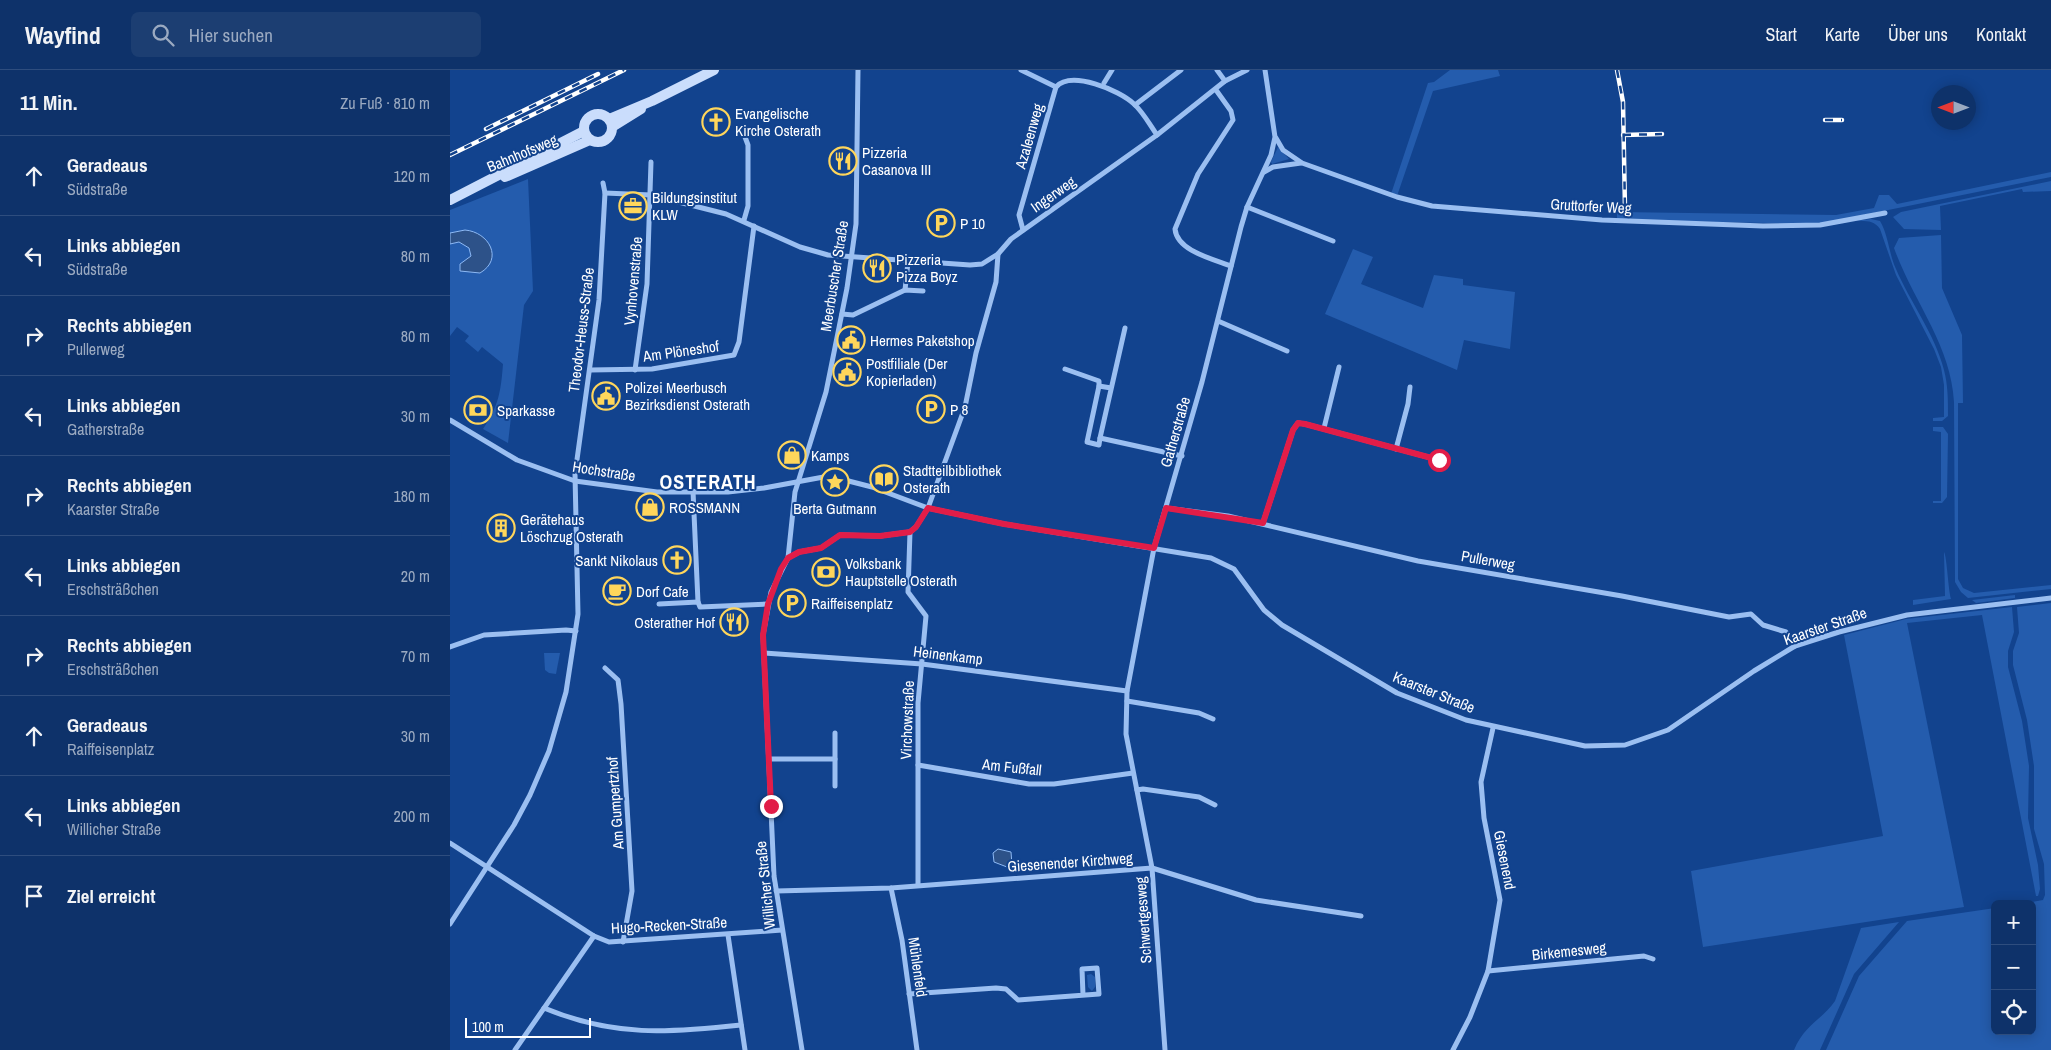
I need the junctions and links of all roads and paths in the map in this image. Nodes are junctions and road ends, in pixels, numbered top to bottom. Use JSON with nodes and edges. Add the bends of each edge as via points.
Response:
{"nodes":[{"id":1,"x":714,"y":70,"type":"edge"},
{"id":2,"x":858,"y":70,"type":"edge"},
{"id":3,"x":1022,"y":70,"type":"edge"},
{"id":4,"x":1112,"y":70,"type":"edge"},
{"id":5,"x":1181,"y":70,"type":"edge"},
{"id":6,"x":1217,"y":70,"type":"edge"},
{"id":7,"x":1247,"y":70,"type":"edge"},
{"id":8,"x":1265,"y":70,"type":"edge"},
{"id":9,"x":1226,"y":81,"type":"junction"},
{"id":10,"x":1104,"y":83,"type":"junction"},
{"id":11,"x":1056,"y":86,"type":"junction"},
{"id":12,"x":1216,"y":90,"type":"junction"},
{"id":13,"x":1135,"y":105,"type":"junction"},
{"id":14,"x":611,"y":123,"type":"junction"},
{"id":15,"x":587,"y":135,"type":"junction"},
{"id":16,"x":1158,"y":135,"type":"junction"},
{"id":17,"x":1275,"y":137,"type":"junction"},
{"id":18,"x":745,"y":138,"type":"dead end"},
{"id":19,"x":651,"y":162,"type":"dead end"},
{"id":20,"x":1302,"y":163,"type":"junction"},
{"id":21,"x":1263,"y":172,"type":"junction"},
{"id":22,"x":603,"y":182,"type":"dead end"},
{"id":23,"x":605,"y":192,"type":"junction"},
{"id":24,"x":651,"y":195,"type":"junction"},
{"id":25,"x":450,"y":200,"type":"edge"},
{"id":26,"x":1247,"y":207,"type":"junction"},
{"id":27,"x":1885,"y":213,"type":"dead end"},
{"id":28,"x":744,"y":220,"type":"junction"},
{"id":29,"x":754,"y":226,"type":"junction"},
{"id":30,"x":1023,"y":230,"type":"junction"},
{"id":31,"x":1332,"y":241,"type":"dead end"},
{"id":32,"x":998,"y":254,"type":"junction"},
{"id":33,"x":852,"y":257,"type":"junction"},
{"id":34,"x":908,"y":262,"type":"junction"},
{"id":35,"x":1231,"y":266,"type":"junction"},
{"id":36,"x":906,"y":290,"type":"junction"},
{"id":37,"x":923,"y":291,"type":"dead end"},
{"id":38,"x":842,"y":314,"type":"junction"},
{"id":39,"x":1218,"y":321,"type":"junction"},
{"id":40,"x":1125,"y":328,"type":"dead end"},
{"id":41,"x":1287,"y":352,"type":"dead end"},
{"id":42,"x":1338,"y":366,"type":"dead end"},
{"id":43,"x":1066,"y":369,"type":"dead end"},
{"id":44,"x":590,"y":370,"type":"junction"},
{"id":45,"x":635,"y":370,"type":"junction"},
{"id":46,"x":1099,"y":386,"type":"junction"},
{"id":47,"x":1410,"y":387,"type":"dead end"},
{"id":48,"x":1111,"y":388,"type":"junction"},
{"id":49,"x":450,"y":420,"type":"edge"},
{"id":50,"x":1324,"y":428,"type":"junction"},
{"id":51,"x":1100,"y":438,"type":"junction"},
{"id":52,"x":1396,"y":449,"type":"junction"},
{"id":53,"x":1182,"y":456,"type":"junction"},
{"id":54,"x":1439,"y":460,"type":"dead end"},
{"id":55,"x":576,"y":481,"type":"junction"},
{"id":56,"x":798,"y":481,"type":"junction"},
{"id":57,"x":693,"y":491,"type":"junction"},
{"id":58,"x":928,"y":508,"type":"junction"},
{"id":59,"x":1166,"y":508,"type":"junction"},
{"id":60,"x":1263,"y":523,"type":"junction"},
{"id":61,"x":910,"y":532,"type":"junction"},
{"id":62,"x":1154,"y":548,"type":"junction"},
{"id":63,"x":788,"y":558,"type":"junction"},
{"id":64,"x":2051,"y":598,"type":"edge"},
{"id":65,"x":698,"y":602,"type":"junction"},
{"id":66,"x":659,"y":604,"type":"dead end"},
{"id":67,"x":768,"y":604,"type":"junction"},
{"id":68,"x":576,"y":631,"type":"junction"},
{"id":69,"x":1795,"y":646,"type":"junction"},
{"id":70,"x":450,"y":647,"type":"edge"},
{"id":71,"x":764,"y":653,"type":"junction"},
{"id":72,"x":922,"y":664,"type":"junction"},
{"id":73,"x":605,"y":668,"type":"dead end"},
{"id":74,"x":1128,"y":691,"type":"junction"},
{"id":75,"x":1127,"y":701,"type":"junction"},
{"id":76,"x":1213,"y":719,"type":"dead end"},
{"id":77,"x":1493,"y":728,"type":"junction"},
{"id":78,"x":835,"y":733,"type":"dead end"},
{"id":79,"x":768,"y":759,"type":"junction"},
{"id":80,"x":835,"y":759,"type":"junction"},
{"id":81,"x":918,"y":765,"type":"junction"},
{"id":82,"x":1133,"y":772,"type":"junction"},
{"id":83,"x":835,"y":786,"type":"dead end"},
{"id":84,"x":1137,"y":790,"type":"junction"},
{"id":85,"x":1215,"y":805,"type":"dead end"},
{"id":86,"x":450,"y":843,"type":"edge"},
{"id":87,"x":488,"y":866,"type":"junction"},
{"id":88,"x":1152,"y":868,"type":"junction"},
{"id":89,"x":918,"y":885,"type":"junction"},
{"id":90,"x":891,"y":888,"type":"junction"},
{"id":91,"x":776,"y":891,"type":"junction"},
{"id":92,"x":1361,"y":916,"type":"dead end"},
{"id":93,"x":450,"y":924,"type":"edge"},
{"id":94,"x":782,"y":930,"type":"junction"},
{"id":95,"x":728,"y":935,"type":"junction"},
{"id":96,"x":594,"y":936,"type":"junction"},
{"id":97,"x":623,"y":942,"type":"junction"},
{"id":98,"x":1652,"y":959,"type":"dead end"},
{"id":99,"x":1488,"y":971,"type":"junction"},
{"id":100,"x":909,"y":994,"type":"junction"},
{"id":101,"x":1083,"y":995,"type":"junction"},
{"id":102,"x":544,"y":1008,"type":"junction"},
{"id":103,"x":741,"y":1025,"type":"junction"},
{"id":104,"x":515,"y":1050,"type":"edge"},
{"id":105,"x":745,"y":1050,"type":"edge"},
{"id":106,"x":802,"y":1050,"type":"edge"},
{"id":107,"x":917,"y":1050,"type":"edge"},
{"id":108,"x":1164,"y":1050,"type":"edge"},
{"id":109,"x":1453,"y":1050,"type":"edge"}],
"edges":[{"from":1,"to":14,"type":"main road"},
{"from":2,"to":33,"type":"street","name":"Meerbuscher Straße","via":[[857,196]]},
{"from":3,"to":11,"type":"street","name":"Azaleenweg"},
{"from":4,"to":10,"type":"street"},
{"from":5,"to":13,"type":"street"},
{"from":6,"to":9,"type":"street"},
{"from":7,"to":9,"type":"street","name":"Ingerweg"},
{"from":8,"to":17,"type":"street","name":"Gatherstraße"},
{"from":9,"to":12,"type":"street","name":"Ingerweg"},
{"from":10,"to":11,"type":"street","via":[[1072,76]]},
{"from":10,"to":13,"type":"street"},
{"from":11,"to":30,"type":"street","name":"Azaleenweg","via":[[1019,215]]},
{"from":12,"to":16,"type":"street","name":"Ingerweg"},
{"from":12,"to":35,"type":"street","via":[[1231,111],[1233,120],[1198,174],[1175,229],[1182,244]]},
{"from":13,"to":16,"type":"street"},
{"from":14,"to":15,"type":"main road","via":[[610,136],[603,142]]},
{"from":14,"to":15,"type":"main road","via":[[600,114],[593,115],[588,119]]},
{"from":15,"to":25,"type":"main road","name":"Bahnhofsweg","via":[[527,169]]},
{"from":16,"to":30,"type":"street","name":"Ingerweg"},
{"from":17,"to":20,"type":"street","name":"Gruttorfer Weg","via":[[1283,150]]},
{"from":17,"to":21,"type":"street","name":"Gatherstraße"},
{"from":18,"to":28,"type":"street","via":[[748,145],[748,206]]},
{"from":19,"to":24,"type":"street","name":"Vynhovenstraße"},
{"from":20,"to":21,"type":"street","name":"Gruttorfer Weg","via":[[1273,167]]},
{"from":20,"to":27,"type":"street","name":"Gruttorfer Weg","via":[[1416,203],[1546,216],[1796,226]]},
{"from":21,"to":26,"type":"street","name":"Gatherstraße"},
{"from":22,"to":23,"type":"street","name":"Theodor-Heuss-Straße"},
{"from":23,"to":24,"type":"street","name":"Ingerweg"},
{"from":23,"to":44,"type":"street","name":"Theodor-Heuss-Straße","via":[[601,287]]},
{"from":24,"to":28,"type":"street","name":"Ingerweg"},
{"from":24,"to":45,"type":"street","name":"Vynhovenstraße","via":[[647,284]]},
{"from":26,"to":31,"type":"street"},
{"from":26,"to":35,"type":"street","name":"Gatherstraße"},
{"from":28,"to":29,"type":"street","name":"Ingerweg"},
{"from":29,"to":33,"type":"street","name":"Ingerweg","via":[[816,252]]},
{"from":29,"to":45,"type":"street","name":"Am Plöneshof","via":[[734,355]]},
{"from":30,"to":32,"type":"street","name":"Ingerweg"},
{"from":32,"to":34,"type":"street","name":"Ingerweg","via":[[982,264]]},
{"from":32,"to":58,"type":"street","via":[[996,282],[965,407]]},
{"from":33,"to":34,"type":"street","name":"Ingerweg"},
{"from":33,"to":38,"type":"street","name":"Meerbuscher Straße"},
{"from":34,"to":36,"type":"street"},
{"from":35,"to":39,"type":"street","name":"Gatherstraße"},
{"from":36,"to":37,"type":"street"},
{"from":36,"to":38,"type":"street","via":[[853,315]]},
{"from":38,"to":56,"type":"street","name":"Meerbuscher Straße","via":[[826,392]]},
{"from":39,"to":41,"type":"street"},
{"from":39,"to":53,"type":"street","name":"Gatherstraße"},
{"from":40,"to":48,"type":"street"},
{"from":42,"to":50,"type":"street"},
{"from":43,"to":46,"type":"street","via":[[1099,381]]},
{"from":44,"to":45,"type":"street","name":"Am Plöneshof"},
{"from":44,"to":55,"type":"street","name":"Theodor-Heuss-Straße"},
{"from":46,"to":48,"type":"street"},
{"from":46,"to":51,"type":"street","via":[[1086,442],[1099,445]]},
{"from":47,"to":52,"type":"street"},
{"from":48,"to":51,"type":"street"},
{"from":49,"to":55,"type":"street","name":"Hochstraße","via":[[517,460]]},
{"from":50,"to":52,"type":"street"},
{"from":50,"to":60,"type":"street","via":[[1298,423],[1293,430]]},
{"from":51,"to":53,"type":"street"},
{"from":52,"to":54,"type":"street"},
{"from":53,"to":59,"type":"street","name":"Gatherstraße"},
{"from":55,"to":57,"type":"street","name":"Hochstraße","via":[[657,492]]},
{"from":55,"to":68,"type":"street","name":"Theodor-Heuss-Straße"},
{"from":56,"to":57,"type":"street","name":"Hochstraße","via":[[728,492]]},
{"from":56,"to":58,"type":"street","name":"Kaarster Straße","via":[[825,476],[840,478]]},
{"from":56,"to":63,"type":"street","name":"Willicher Straße"},
{"from":57,"to":65,"type":"street"},
{"from":58,"to":61,"type":"street"},
{"from":58,"to":62,"type":"street","name":"Kaarster Straße","via":[[1004,524]]},
{"from":59,"to":60,"type":"street","name":"Pullerweg"},
{"from":59,"to":62,"type":"street","name":"Gatherstraße"},
{"from":60,"to":69,"type":"street","name":"Pullerweg","via":[[1418,561],[1728,617],[1751,614],[1762,625],[1786,632]]},
{"from":61,"to":63,"type":"street","via":[[880,536],[840,535],[815,551],[799,552]]},
{"from":61,"to":72,"type":"street","name":"Virchowstraße","via":[[908,592],[926,616]]},
{"from":62,"to":74,"type":"street","name":"Schwertgesweg"},
{"from":62,"to":77,"type":"street","name":"Kaarster Straße","via":[[1225,563],[1247,584],[1264,610],[1306,640],[1397,693],[1439,711]]},
{"from":63,"to":67,"type":"street","name":"Willicher Straße"},
{"from":64,"to":69,"type":"street","name":"Kaarster Straße","via":[[1885,619]]},
{"from":65,"to":66,"type":"street"},
{"from":65,"to":67,"type":"street","via":[[700,607]]},
{"from":67,"to":71,"type":"street","name":"Willicher Straße"},
{"from":68,"to":70,"type":"street","via":[[484,635]]},
{"from":68,"to":87,"type":"street","name":"Theodor-Heuss-Straße","via":[[564,700],[546,759],[523,810]]},
{"from":69,"to":77,"type":"street","name":"Kaarster Straße","via":[[1668,730],[1633,743],[1585,746]]},
{"from":71,"to":72,"type":"street","name":"Heinenkamp"},
{"from":71,"to":79,"type":"street","name":"Willicher Straße"},
{"from":72,"to":74,"type":"street","name":"Heinenkamp"},
{"from":72,"to":81,"type":"street","name":"Virchowstraße"},
{"from":73,"to":97,"type":"street","name":"Am Gumpertzhof","via":[[618,680],[622,704],[632,891]]},
{"from":74,"to":75,"type":"street","name":"Schwertgesweg"},
{"from":75,"to":76,"type":"street","via":[[1199,713]]},
{"from":75,"to":82,"type":"street","name":"Schwertgesweg","via":[[1126,734]]},
{"from":77,"to":99,"type":"street","name":"Giesenend","via":[[1481,782],[1484,818],[1500,900]]},
{"from":78,"to":80,"type":"street"},
{"from":79,"to":80,"type":"street"},
{"from":79,"to":91,"type":"street","name":"Willicher Straße"},
{"from":80,"to":83,"type":"street"},
{"from":81,"to":82,"type":"street","name":"Am Fußfall","via":[[1029,784],[1054,784]]},
{"from":81,"to":89,"type":"street","name":"Virchowstraße"},
{"from":82,"to":84,"type":"street","name":"Schwertgesweg"},
{"from":84,"to":85,"type":"street","via":[[1199,798]]},
{"from":84,"to":88,"type":"street","name":"Schwertgesweg"},
{"from":86,"to":87,"type":"street","name":"Hugo-Recken-Straße"},
{"from":87,"to":93,"type":"street","name":"Theodor-Heuss-Straße"},
{"from":87,"to":96,"type":"street","name":"Hugo-Recken-Straße"},
{"from":88,"to":89,"type":"street","name":"Giesenender Kirchweg"},
{"from":88,"to":92,"type":"street","name":"Giesenender Kirchweg","via":[[1256,900]]},
{"from":88,"to":108,"type":"street","name":"Schwertgesweg"},
{"from":89,"to":90,"type":"street","name":"Giesenender Kirchweg"},
{"from":90,"to":91,"type":"street","name":"Giesenender Kirchweg"},
{"from":90,"to":100,"type":"street","name":"Mühlenfeld"},
{"from":91,"to":94,"type":"street","name":"Willicher Straße"},
{"from":94,"to":95,"type":"street","name":"Hugo-Recken-Straße"},
{"from":94,"to":106,"type":"street","name":"Willicher Straße"},
{"from":95,"to":97,"type":"street","name":"Hugo-Recken-Straße"},
{"from":95,"to":103,"type":"street"},
{"from":96,"to":97,"type":"street","name":"Hugo-Recken-Straße","via":[[609,942]]},
{"from":96,"to":102,"type":"street"},
{"from":98,"to":99,"type":"street","name":"Birkemesweg","via":[[1644,956]]},
{"from":99,"to":109,"type":"street","name":"Giesenend"},
{"from":100,"to":101,"type":"street","via":[[996,988],[1006,989],[1018,1000]]},
{"from":100,"to":107,"type":"street","name":"Mühlenfeld"},
{"from":101,"to":101,"type":"street","via":[[1099,994],[1097,968],[1082,969]]},
{"from":102,"to":103,"type":"street","via":[[614,1030],[661,1032]]},
{"from":102,"to":104,"type":"street"},
{"from":103,"to":105,"type":"street"}]}
